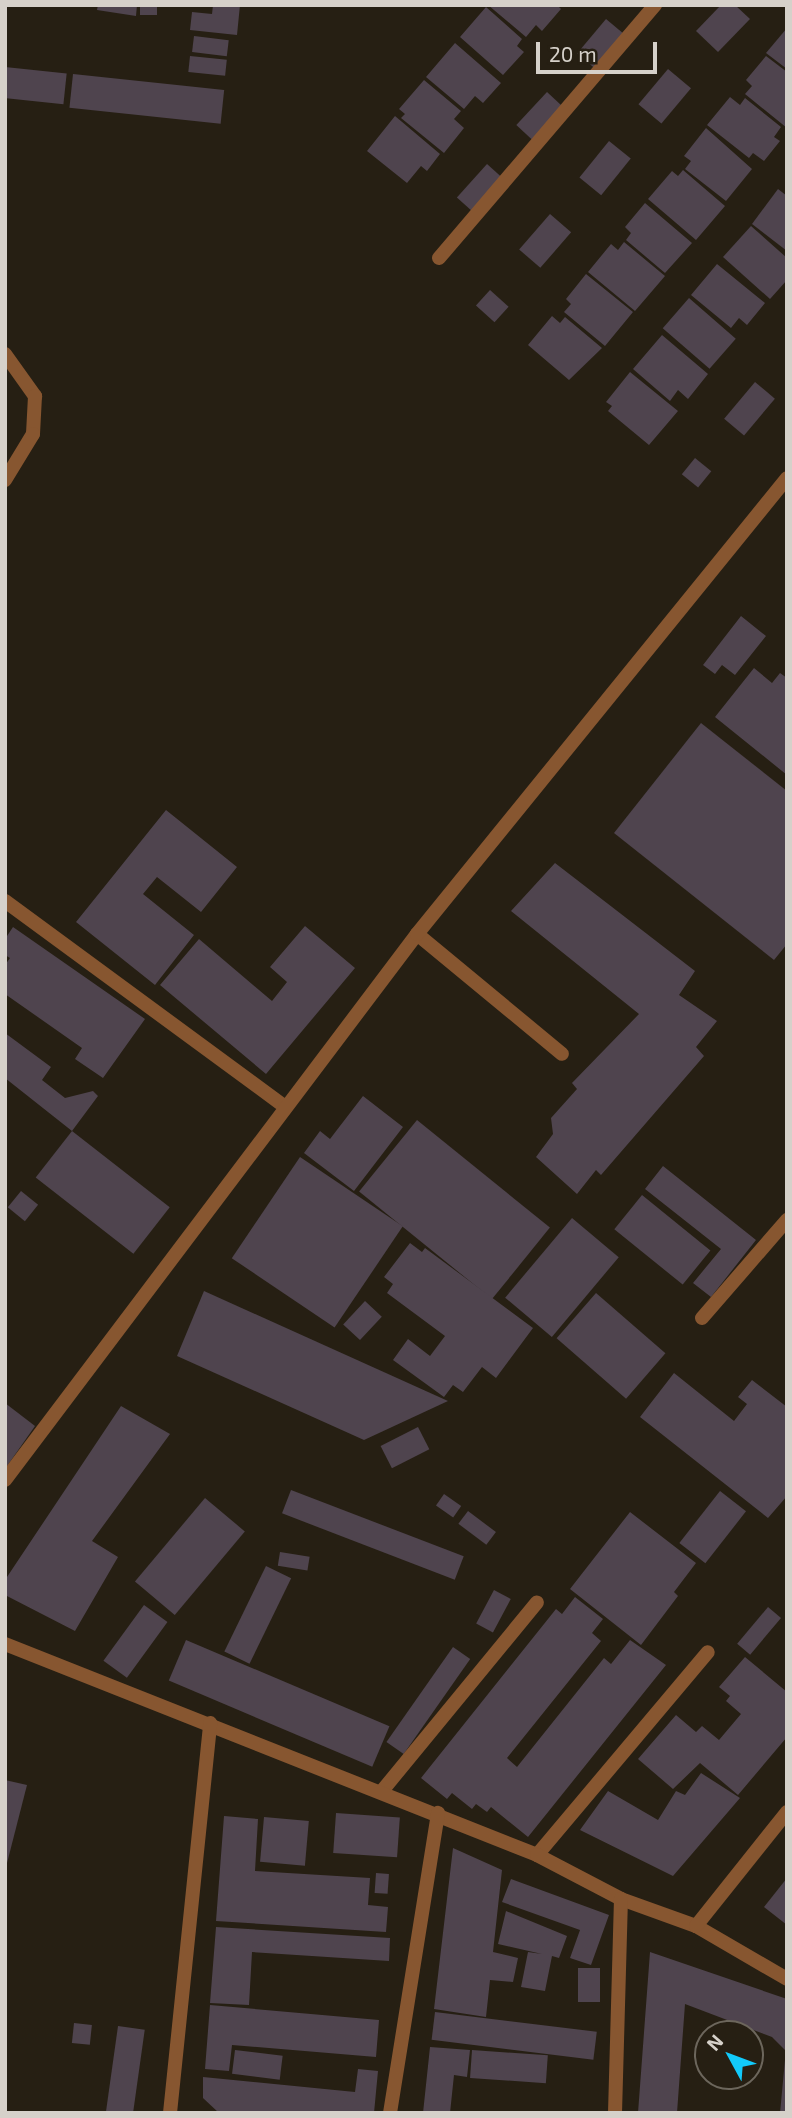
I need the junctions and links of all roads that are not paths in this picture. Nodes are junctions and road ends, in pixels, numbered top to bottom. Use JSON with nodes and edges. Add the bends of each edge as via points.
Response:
{"nodes":[{"id":1,"x":655,"y":5,"type":"edge"},
{"id":2,"x":439,"y":258,"type":"dead end"},
{"id":3,"x":5,"y":354,"type":"edge"},
{"id":4,"x":787,"y":478,"type":"edge"},
{"id":5,"x":5,"y":480,"type":"edge"},
{"id":6,"x":5,"y":901,"type":"edge"},
{"id":7,"x":417,"y":934,"type":"junction"},
{"id":8,"x":562,"y":1054,"type":"dead end"},
{"id":9,"x":285,"y":1107,"type":"junction"},
{"id":10,"x":787,"y":1220,"type":"edge"},
{"id":11,"x":702,"y":1318,"type":"dead end"},
{"id":12,"x":5,"y":1480,"type":"edge"},
{"id":13,"x":537,"y":1602,"type":"dead end"},
{"id":14,"x":5,"y":1644,"type":"edge"},
{"id":15,"x":708,"y":1651,"type":"dead end"},
{"id":16,"x":210,"y":1723,"type":"junction"},
{"id":17,"x":383,"y":1791,"type":"junction"},
{"id":18,"x":787,"y":1812,"type":"edge"},
{"id":19,"x":438,"y":1813,"type":"junction"},
{"id":20,"x":537,"y":1855,"type":"junction"},
{"id":21,"x":621,"y":1899,"type":"junction"},
{"id":22,"x":696,"y":1926,"type":"junction"},
{"id":23,"x":787,"y":1979,"type":"edge"},
{"id":24,"x":170,"y":2113,"type":"edge"},
{"id":25,"x":390,"y":2113,"type":"edge"},
{"id":26,"x":615,"y":2113,"type":"edge"}],
"edges":[{"from":1,"to":2,"type":"street"},
{"from":3,"to":5,"type":"street","via":[[35,396],[33,434]]},
{"from":4,"to":7,"type":"street"},
{"from":6,"to":9,"type":"street"},
{"from":7,"to":8,"type":"street"},
{"from":7,"to":9,"type":"street"},
{"from":9,"to":12,"type":"street"},
{"from":10,"to":11,"type":"street"},
{"from":13,"to":17,"type":"street"},
{"from":14,"to":16,"type":"street"},
{"from":15,"to":20,"type":"street"},
{"from":16,"to":17,"type":"street"},
{"from":16,"to":24,"type":"street"},
{"from":17,"to":19,"type":"street"},
{"from":18,"to":22,"type":"street"},
{"from":19,"to":20,"type":"street"},
{"from":19,"to":25,"type":"street"},
{"from":20,"to":21,"type":"street"},
{"from":21,"to":22,"type":"street"},
{"from":21,"to":26,"type":"street"},
{"from":22,"to":23,"type":"street"}]}
